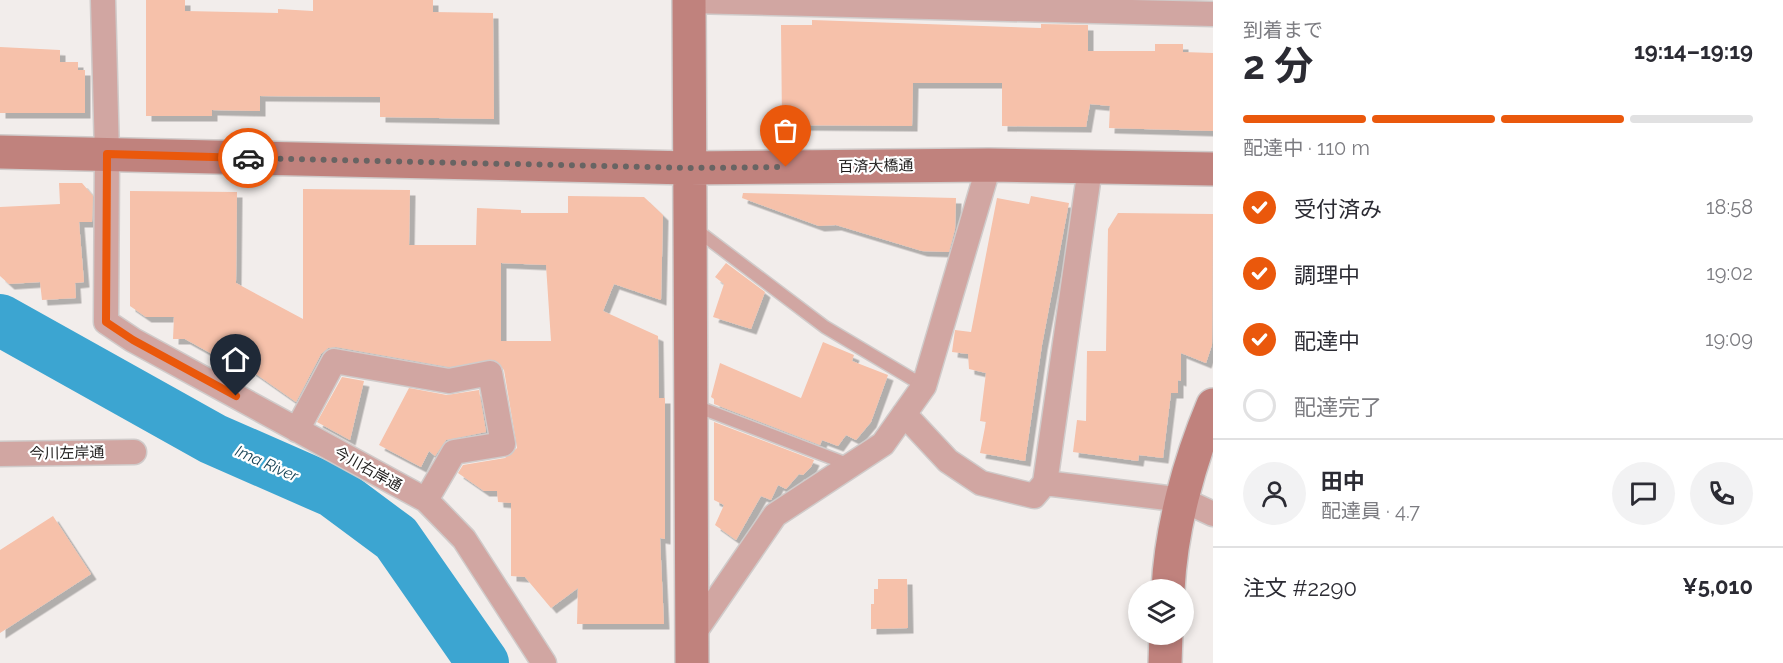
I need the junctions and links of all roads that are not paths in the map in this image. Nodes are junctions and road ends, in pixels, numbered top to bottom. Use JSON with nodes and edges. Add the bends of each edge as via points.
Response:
{"nodes":[{"id":1,"x":104,"y":0,"type":"edge"},
{"id":2,"x":689,"y":1,"type":"edge"},
{"id":3,"x":1213,"y":14,"type":"edge"},
{"id":4,"x":0,"y":152,"type":"edge"},
{"id":5,"x":107,"y":154,"type":"junction"},
{"id":6,"x":989,"y":165,"type":"junction"},
{"id":7,"x":689,"y":168,"type":"junction"},
{"id":8,"x":1090,"y":168,"type":"junction"},
{"id":9,"x":1213,"y":169,"type":"edge"},
{"id":10,"x":691,"y":225,"type":"junction"},
{"id":11,"x":924,"y":386,"type":"junction"},
{"id":12,"x":692,"y":405,"type":"junction"},
{"id":13,"x":1213,"y":405,"type":"edge"},
{"id":14,"x":904,"y":414,"type":"junction"},
{"id":15,"x":297,"y":430,"type":"junction"},
{"id":16,"x":134,"y":452,"type":"dead end"},
{"id":17,"x":0,"y":454,"type":"edge"},
{"id":18,"x":851,"y":465,"type":"junction"},
{"id":19,"x":1045,"y":483,"type":"junction"},
{"id":20,"x":426,"y":500,"type":"junction"},
{"id":21,"x":1183,"y":500,"type":"junction"},
{"id":22,"x":1213,"y":514,"type":"edge"},
{"id":23,"x":1168,"y":579,"type":"edge"},
{"id":24,"x":1166,"y":645,"type":"edge"},
{"id":25,"x":692,"y":650,"type":"edge"},
{"id":26,"x":543,"y":663,"type":"edge"},
{"id":27,"x":1165,"y":663,"type":"edge"}],
"edges":[{"from":1,"to":5,"type":"street"},
{"from":2,"to":3,"type":"street"},
{"from":2,"to":7,"type":"street"},
{"from":4,"to":5,"type":"street","name":"百済大橋通"},
{"from":5,"to":7,"type":"street","name":"百済大橋通"},
{"from":5,"to":15,"type":"street","name":"今川右岸通","via":[[106,322]]},
{"from":6,"to":7,"type":"street","name":"百済大橋通"},
{"from":6,"to":8,"type":"street","name":"百済大橋通"},
{"from":6,"to":11,"type":"street"},
{"from":7,"to":10,"type":"street"},
{"from":8,"to":9,"type":"street","name":"百済大橋通"},
{"from":8,"to":19,"type":"street"},
{"from":10,"to":11,"type":"lane","via":[[825,327]]},
{"from":10,"to":12,"type":"street"},
{"from":11,"to":14,"type":"street"},
{"from":12,"to":18,"type":"lane"},
{"from":12,"to":25,"type":"street"},
{"from":13,"to":21,"type":"street"},
{"from":14,"to":18,"type":"street","via":[[883,444]]},
{"from":14,"to":19,"type":"street","via":[[948,461],[981,483],[1034,496]]},
{"from":15,"to":20,"type":"street","name":"今川右岸通"},
{"from":15,"to":20,"type":"street","via":[[334,361],[449,381],[490,373],[503,444],[454,452]]},
{"from":16,"to":17,"type":"street","name":"今川左岸通"},
{"from":18,"to":25,"type":"street","via":[[776,515]]},
{"from":19,"to":21,"type":"street"},
{"from":20,"to":26,"type":"street","name":"今川右岸通","via":[[464,539]]},
{"from":21,"to":22,"type":"street"},
{"from":21,"to":23,"type":"street"},
{"from":24,"to":27,"type":"street"}]}
